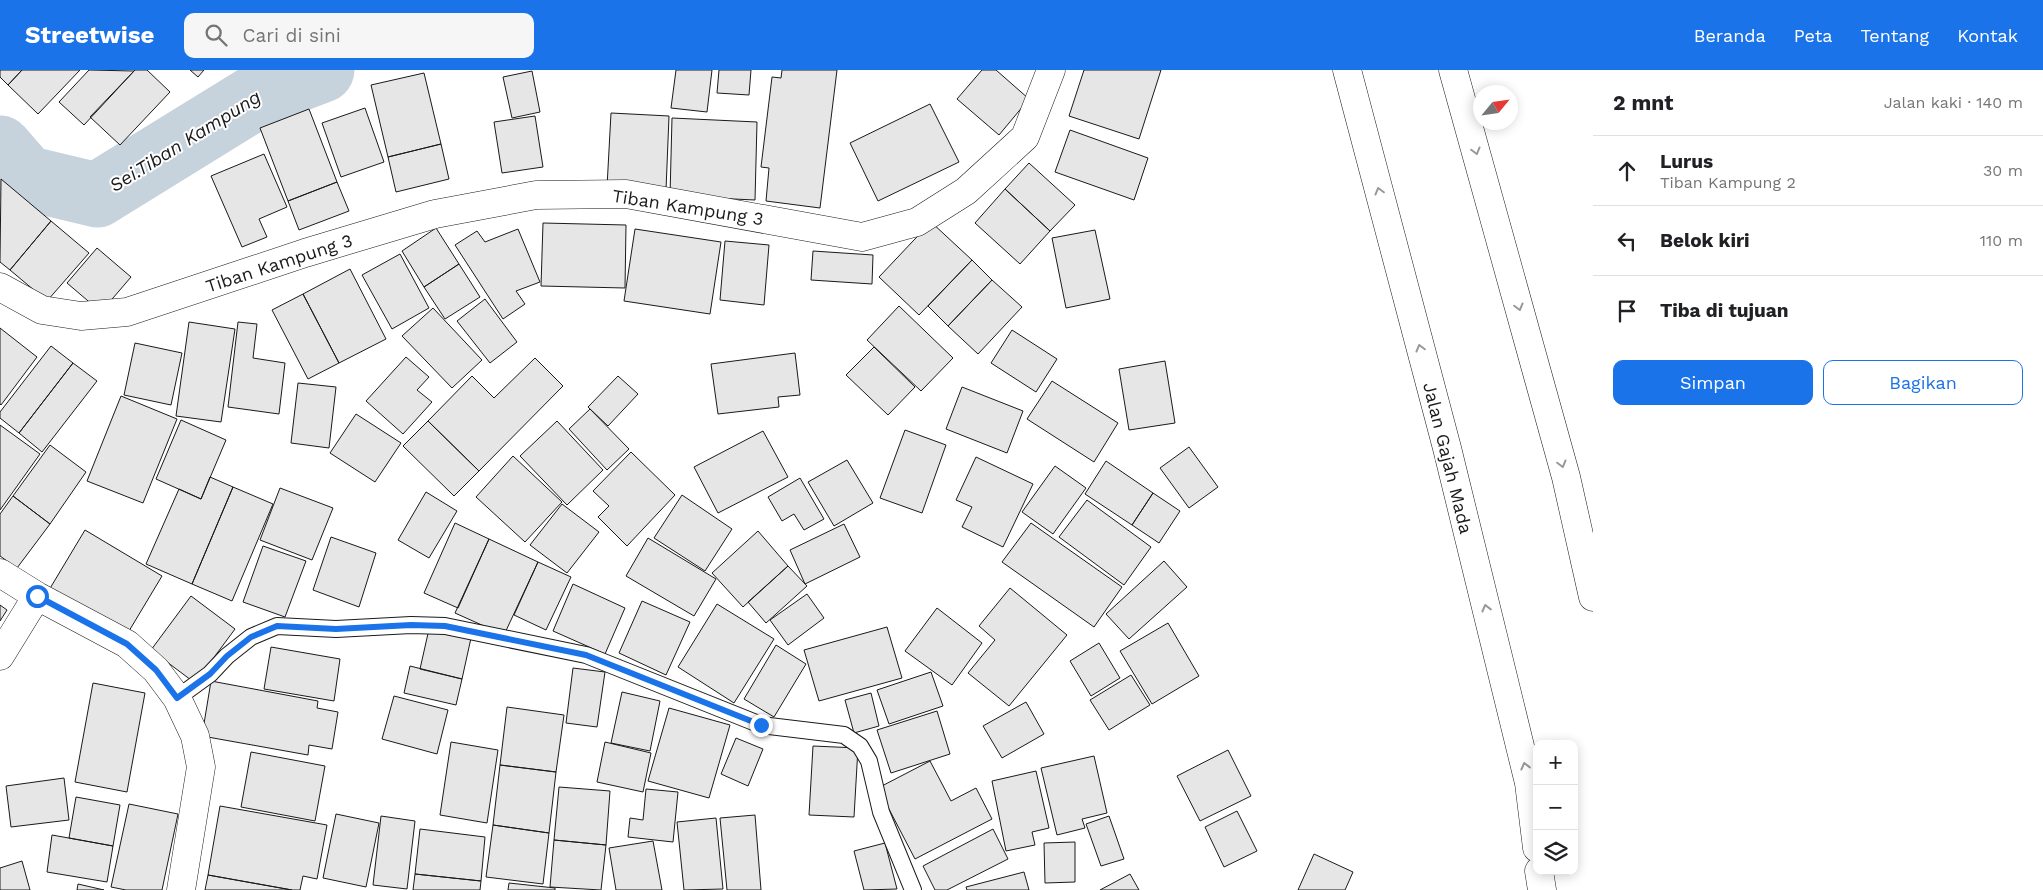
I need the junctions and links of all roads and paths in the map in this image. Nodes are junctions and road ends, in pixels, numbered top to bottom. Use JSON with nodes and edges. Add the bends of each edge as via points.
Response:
{"nodes":[{"id":1,"x":1051,"y":70,"type":"edge"},
{"id":2,"x":1347,"y":70,"type":"edge"},
{"id":3,"x":1453,"y":70,"type":"edge"},
{"id":4,"x":0,"y":287,"type":"edge"},
{"id":5,"x":0,"y":572,"type":"edge"},
{"id":6,"x":37,"y":596,"type":"junction"},
{"id":7,"x":1593,"y":597,"type":"edge"},
{"id":8,"x":0,"y":656,"type":"edge"},
{"id":9,"x":177,"y":698,"type":"junction"},
{"id":10,"x":1535,"y":830,"type":"edge"},
{"id":11,"x":1540,"y":875,"type":"edge"},
{"id":12,"x":181,"y":890,"type":"edge"},
{"id":13,"x":913,"y":890,"type":"edge"},
{"id":14,"x":1542,"y":890,"type":"edge"}],
"edges":[{"from":1,"to":4,"type":"main road","name":"Tiban Kampung 3","via":[[1025,137],[966,191],[917,222],[862,237],[626,194],[536,195],[435,214],[305,252],[127,312],[81,316],[42,310]]},
{"from":10,"to":2,"type":"main road","name":"Jalan Gajah Mada","one_way":true,"via":[[1529,783],[1444,439]]},
{"from":3,"to":7,"type":"main road","one_way":true,"via":[[1566,477]]},
{"from":5,"to":6,"type":"main road"},
{"from":6,"to":8,"type":"main road"},
{"from":6,"to":9,"type":"main road","via":[[127,644],[156,670]]},
{"from":9,"to":12,"type":"main road","via":[[195,736],[201,767]]},
{"from":9,"to":13,"type":"lane","via":[[251,637],[277,626],[336,629],[445,626],[586,655],[761,725],[844,735],[860,746],[870,761],[881,812]]},
{"from":11,"to":14,"type":"main road"}]}
